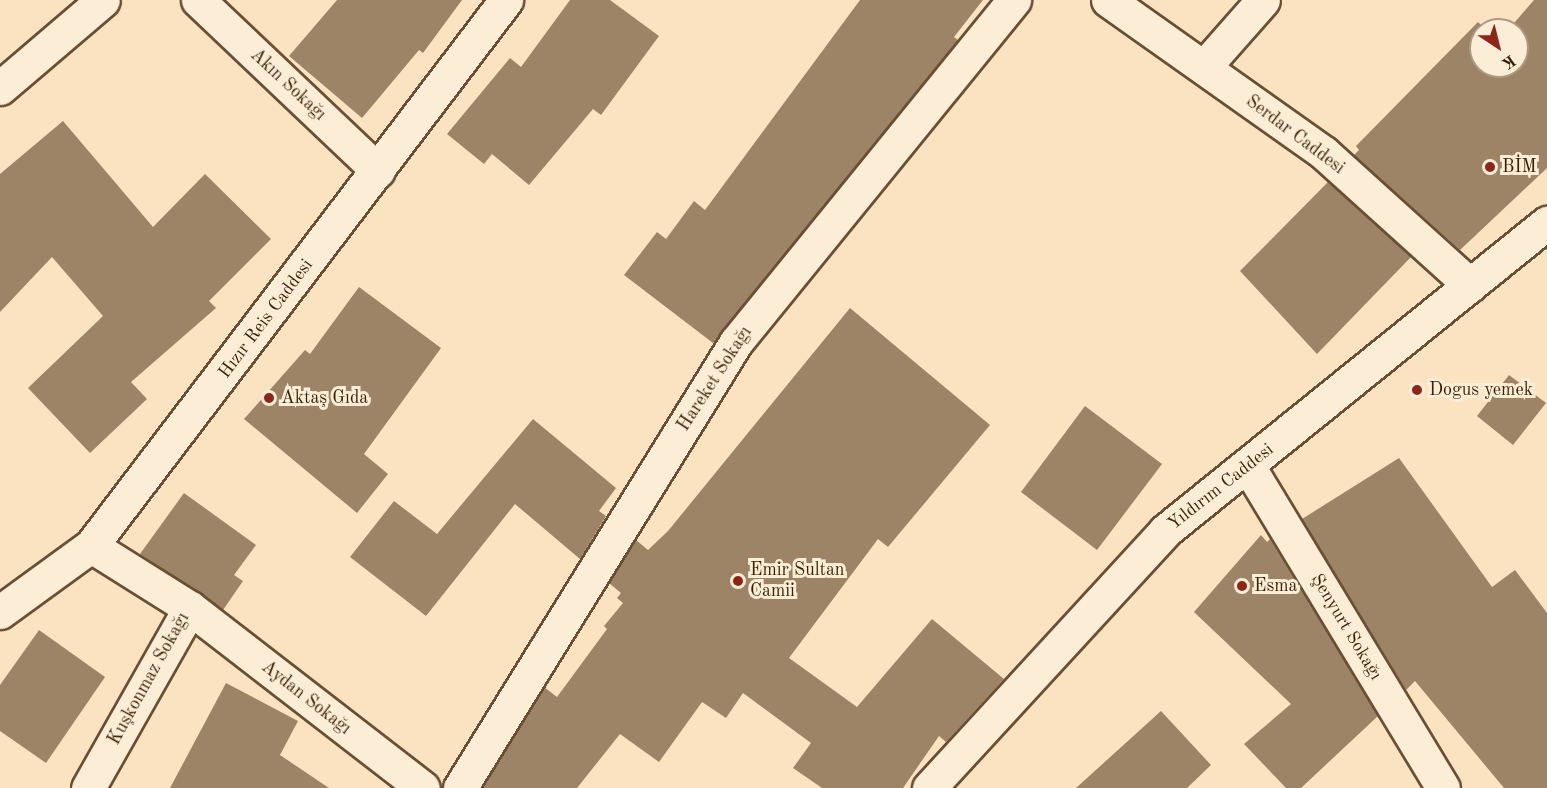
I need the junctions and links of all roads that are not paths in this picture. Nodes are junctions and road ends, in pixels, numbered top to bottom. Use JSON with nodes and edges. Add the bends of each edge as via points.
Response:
{"nodes":[{"id":1,"x":103,"y":0,"type":"edge"},
{"id":2,"x":506,"y":0,"type":"edge"},
{"id":3,"x":1014,"y":0,"type":"edge"},
{"id":4,"x":1108,"y":0,"type":"edge"},
{"id":5,"x":1263,"y":0,"type":"edge"},
{"id":6,"x":209,"y":4,"type":"edge"},
{"id":7,"x":1204,"y":67,"type":"junction"},
{"id":8,"x":0,"y":88,"type":"edge"},
{"id":9,"x":378,"y":171,"type":"junction"},
{"id":10,"x":1547,"y":223,"type":"edge"},
{"id":11,"x":1470,"y":285,"type":"junction"},
{"id":12,"x":1248,"y":466,"type":"junction"},
{"id":13,"x":91,"y":546,"type":"junction"},
{"id":14,"x":190,"y":608,"type":"junction"},
{"id":15,"x":0,"y":612,"type":"edge"},
{"id":16,"x":88,"y":788,"type":"edge"},
{"id":17,"x":423,"y":788,"type":"edge"},
{"id":18,"x":460,"y":788,"type":"edge"},
{"id":19,"x":929,"y":788,"type":"edge"},
{"id":20,"x":1443,"y":788,"type":"edge"}],
"edges":[{"from":1,"to":8,"type":"street"},
{"from":2,"to":9,"type":"street","name":"Hızır Reis Caddesi"},
{"from":3,"to":18,"type":"street","name":"Hareket Sokağı","via":[[736,342]]},
{"from":4,"to":7,"type":"street","name":"Serdar Caddesi"},
{"from":5,"to":7,"type":"street"},
{"from":6,"to":9,"type":"street","name":"Akın Sokağı"},
{"from":7,"to":11,"type":"street","name":"Serdar Caddesi","via":[[1324,153]]},
{"from":9,"to":13,"type":"street","name":"Hızır Reis Caddesi"},
{"from":10,"to":11,"type":"street","name":"Yıldırım Caddesi"},
{"from":11,"to":12,"type":"street","name":"Yıldırım Caddesi"},
{"from":12,"to":19,"type":"street","name":"Yıldırım Caddesi","via":[[1165,531]]},
{"from":12,"to":20,"type":"street","name":"Şenyurt Sokağı"},
{"from":13,"to":14,"type":"street","name":"Kuşkonmaz Sokağı"},
{"from":13,"to":15,"type":"street","name":"Hızır Reis Caddesi"},
{"from":14,"to":16,"type":"street","name":"Kuşkonmaz Sokağı"},
{"from":14,"to":17,"type":"street","name":"Aydan Sokağı"}]}
